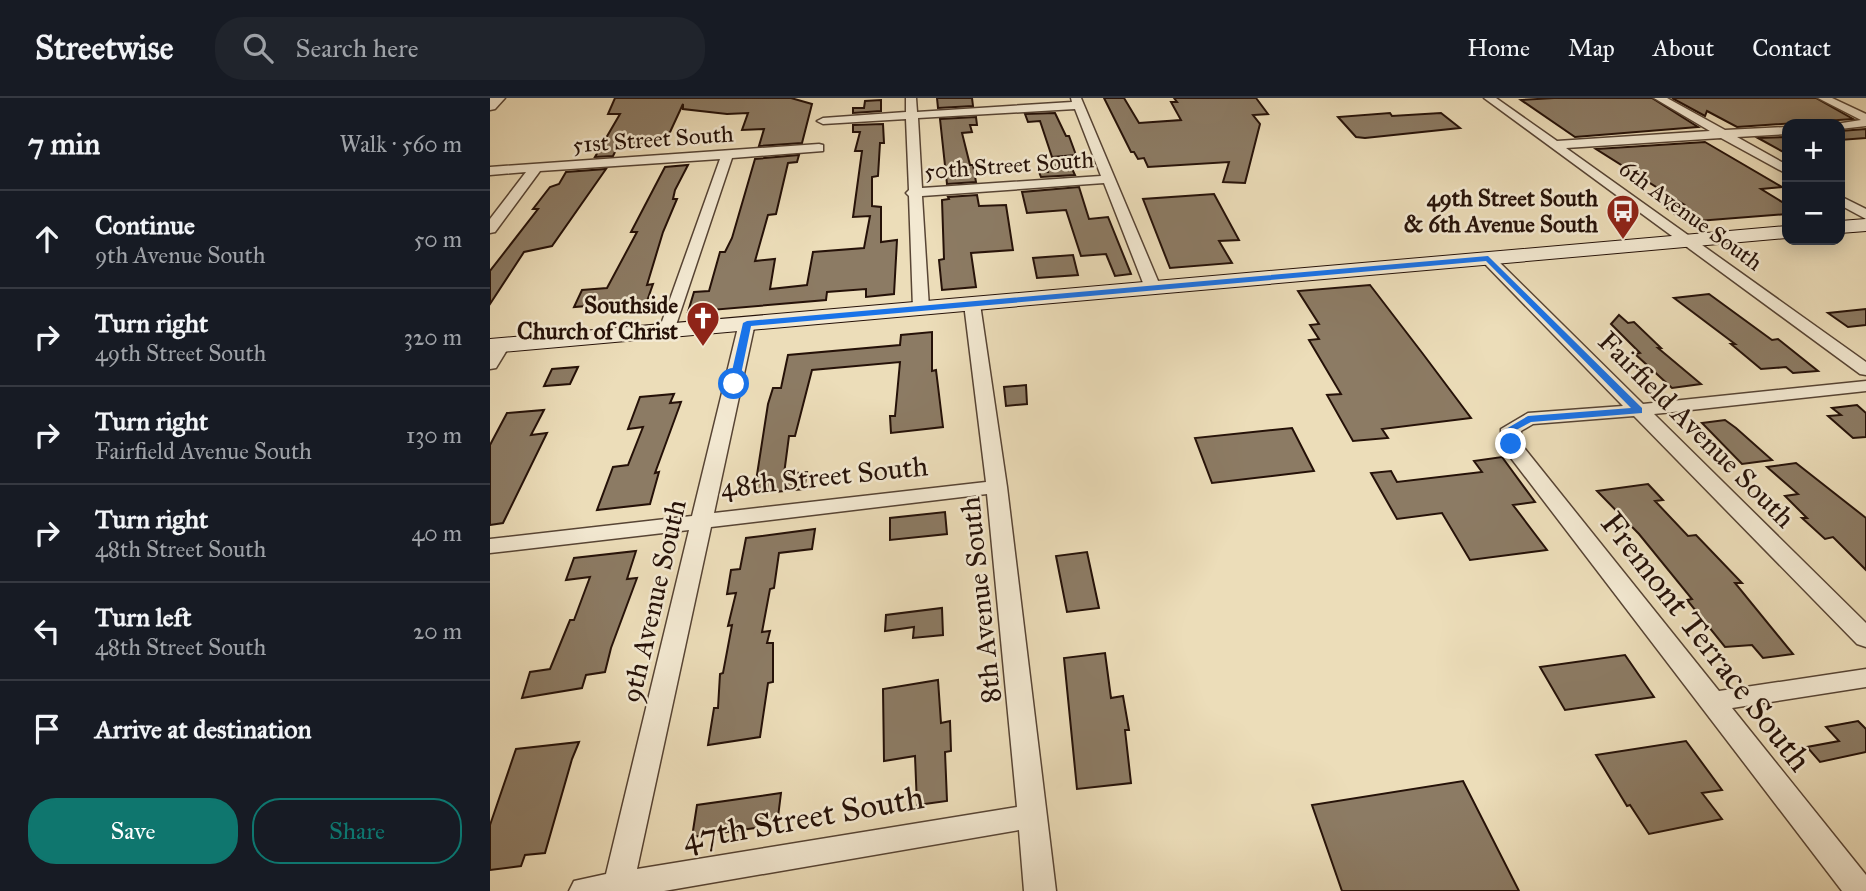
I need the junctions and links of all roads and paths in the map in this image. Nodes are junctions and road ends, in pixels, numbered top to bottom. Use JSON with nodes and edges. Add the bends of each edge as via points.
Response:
{"nodes":[{"id":1,"x":498,"y":98,"type":"edge"},
{"id":2,"x":911,"y":98,"type":"edge"},
{"id":3,"x":1489,"y":98,"type":"edge"},
{"id":4,"x":1659,"y":98,"type":"edge"},
{"id":5,"x":1823,"y":98,"type":"edge"},
{"id":6,"x":1078,"y":102,"type":"edge"},
{"id":7,"x":490,"y":106,"type":"edge"},
{"id":8,"x":911,"y":116,"type":"junction"},
{"id":9,"x":823,"y":121,"type":"dead end"},
{"id":10,"x":1866,"y":121,"type":"edge"},
{"id":11,"x":1845,"y":125,"type":"edge"},
{"id":12,"x":1782,"y":130,"type":"edge"},
{"id":13,"x":1722,"y":135,"type":"junction"},
{"id":14,"x":1556,"y":145,"type":"junction"},
{"id":15,"x":819,"y":148,"type":"dead end"},
{"id":16,"x":727,"y":155,"type":"junction"},
{"id":17,"x":1782,"y":167,"type":"edge"},
{"id":18,"x":536,"y":168,"type":"junction"},
{"id":19,"x":490,"y":171,"type":"edge"},
{"id":20,"x":1108,"y":179,"type":"junction"},
{"id":21,"x":913,"y":193,"type":"junction"},
{"id":22,"x":1845,"y":203,"type":"edge"},
{"id":23,"x":1866,"y":215,"type":"edge"},
{"id":24,"x":1866,"y":225,"type":"edge"},
{"id":25,"x":1845,"y":227,"type":"edge"},
{"id":26,"x":490,"y":229,"type":"edge"},
{"id":27,"x":1782,"y":232,"type":"edge"},
{"id":28,"x":1688,"y":241,"type":"junction"},
{"id":29,"x":1488,"y":258,"type":"junction"},
{"id":30,"x":1153,"y":288,"type":"junction"},
{"id":31,"x":972,"y":304,"type":"junction"},
{"id":32,"x":921,"y":308,"type":"junction"},
{"id":33,"x":747,"y":323,"type":"junction"},
{"id":34,"x":667,"y":330,"type":"junction"},
{"id":35,"x":494,"y":352,"type":"edge"},
{"id":36,"x":1866,"y":370,"type":"edge"},
{"id":37,"x":1866,"y":386,"type":"edge"},
{"id":38,"x":1639,"y":410,"type":"junction"},
{"id":39,"x":997,"y":487,"type":"junction"},
{"id":40,"x":703,"y":519,"type":"junction"},
{"id":41,"x":490,"y":546,"type":"edge"},
{"id":42,"x":1866,"y":638,"type":"edge"},
{"id":43,"x":1866,"y":678,"type":"edge"},
{"id":44,"x":1712,"y":702,"type":"junction"},
{"id":45,"x":1033,"y":816,"type":"junction"},
{"id":46,"x":617,"y":889,"type":"edge"},
{"id":47,"x":585,"y":891,"type":"edge"},
{"id":48,"x":1040,"y":891,"type":"edge"},
{"id":49,"x":1860,"y":891,"type":"edge"}],
"edges":[{"from":1,"to":7,"type":"street"},
{"from":2,"to":8,"type":"street"},
{"from":3,"to":14,"type":"street","name":"6th Avenue South"},
{"from":4,"to":13,"type":"street"},
{"from":5,"to":10,"type":"street"},
{"from":6,"to":8,"type":"street"},
{"from":6,"to":20,"type":"street"},
{"from":8,"to":9,"type":"street"},
{"from":8,"to":21,"type":"street"},
{"from":10,"to":11,"type":"street"},
{"from":12,"to":13,"type":"street"},
{"from":13,"to":14,"type":"street"},
{"from":13,"to":17,"type":"street"},
{"from":14,"to":28,"type":"street","name":"6th Avenue South"},
{"from":15,"to":16,"type":"street","name":"51st Street South"},
{"from":16,"to":18,"type":"street","name":"51st Street South"},
{"from":16,"to":34,"type":"street"},
{"from":18,"to":19,"type":"street","name":"51st Street South"},
{"from":18,"to":26,"type":"street"},
{"from":20,"to":21,"type":"street","name":"50th Street South"},
{"from":20,"to":30,"type":"street"},
{"from":21,"to":32,"type":"street"},
{"from":22,"to":23,"type":"street"},
{"from":24,"to":25,"type":"main road"},
{"from":27,"to":28,"type":"main road"},
{"from":28,"to":29,"type":"main road"},
{"from":28,"to":36,"type":"street","name":"6th Avenue South"},
{"from":29,"to":30,"type":"main road"},
{"from":29,"to":38,"type":"street","name":"Fairfield Avenue South"},
{"from":30,"to":31,"type":"main road"},
{"from":31,"to":32,"type":"main road"},
{"from":31,"to":39,"type":"street","name":"8th Avenue South"},
{"from":32,"to":33,"type":"main road"},
{"from":33,"to":34,"type":"main road"},
{"from":33,"to":40,"type":"street","name":"9th Avenue South"},
{"from":34,"to":35,"type":"main road"},
{"from":37,"to":38,"type":"street"},
{"from":38,"to":42,"type":"street","name":"Fairfield Avenue South"},
{"from":38,"to":44,"type":"street","name":"Fremont Terrace South","via":[[1528,419],[1511,429],[1511,444]]},
{"from":39,"to":40,"type":"street","name":"48th Street South"},
{"from":39,"to":45,"type":"street","name":"8th Avenue South"},
{"from":40,"to":41,"type":"street","name":"48th Street South"},
{"from":40,"to":46,"type":"street","name":"9th Avenue South"},
{"from":43,"to":44,"type":"street"},
{"from":44,"to":49,"type":"street","name":"Fremont Terrace South"},
{"from":45,"to":46,"type":"street","name":"47th Street South"},
{"from":45,"to":48,"type":"street","name":"8th Avenue South"},
{"from":46,"to":47,"type":"street","name":"47th Street South"}]}
